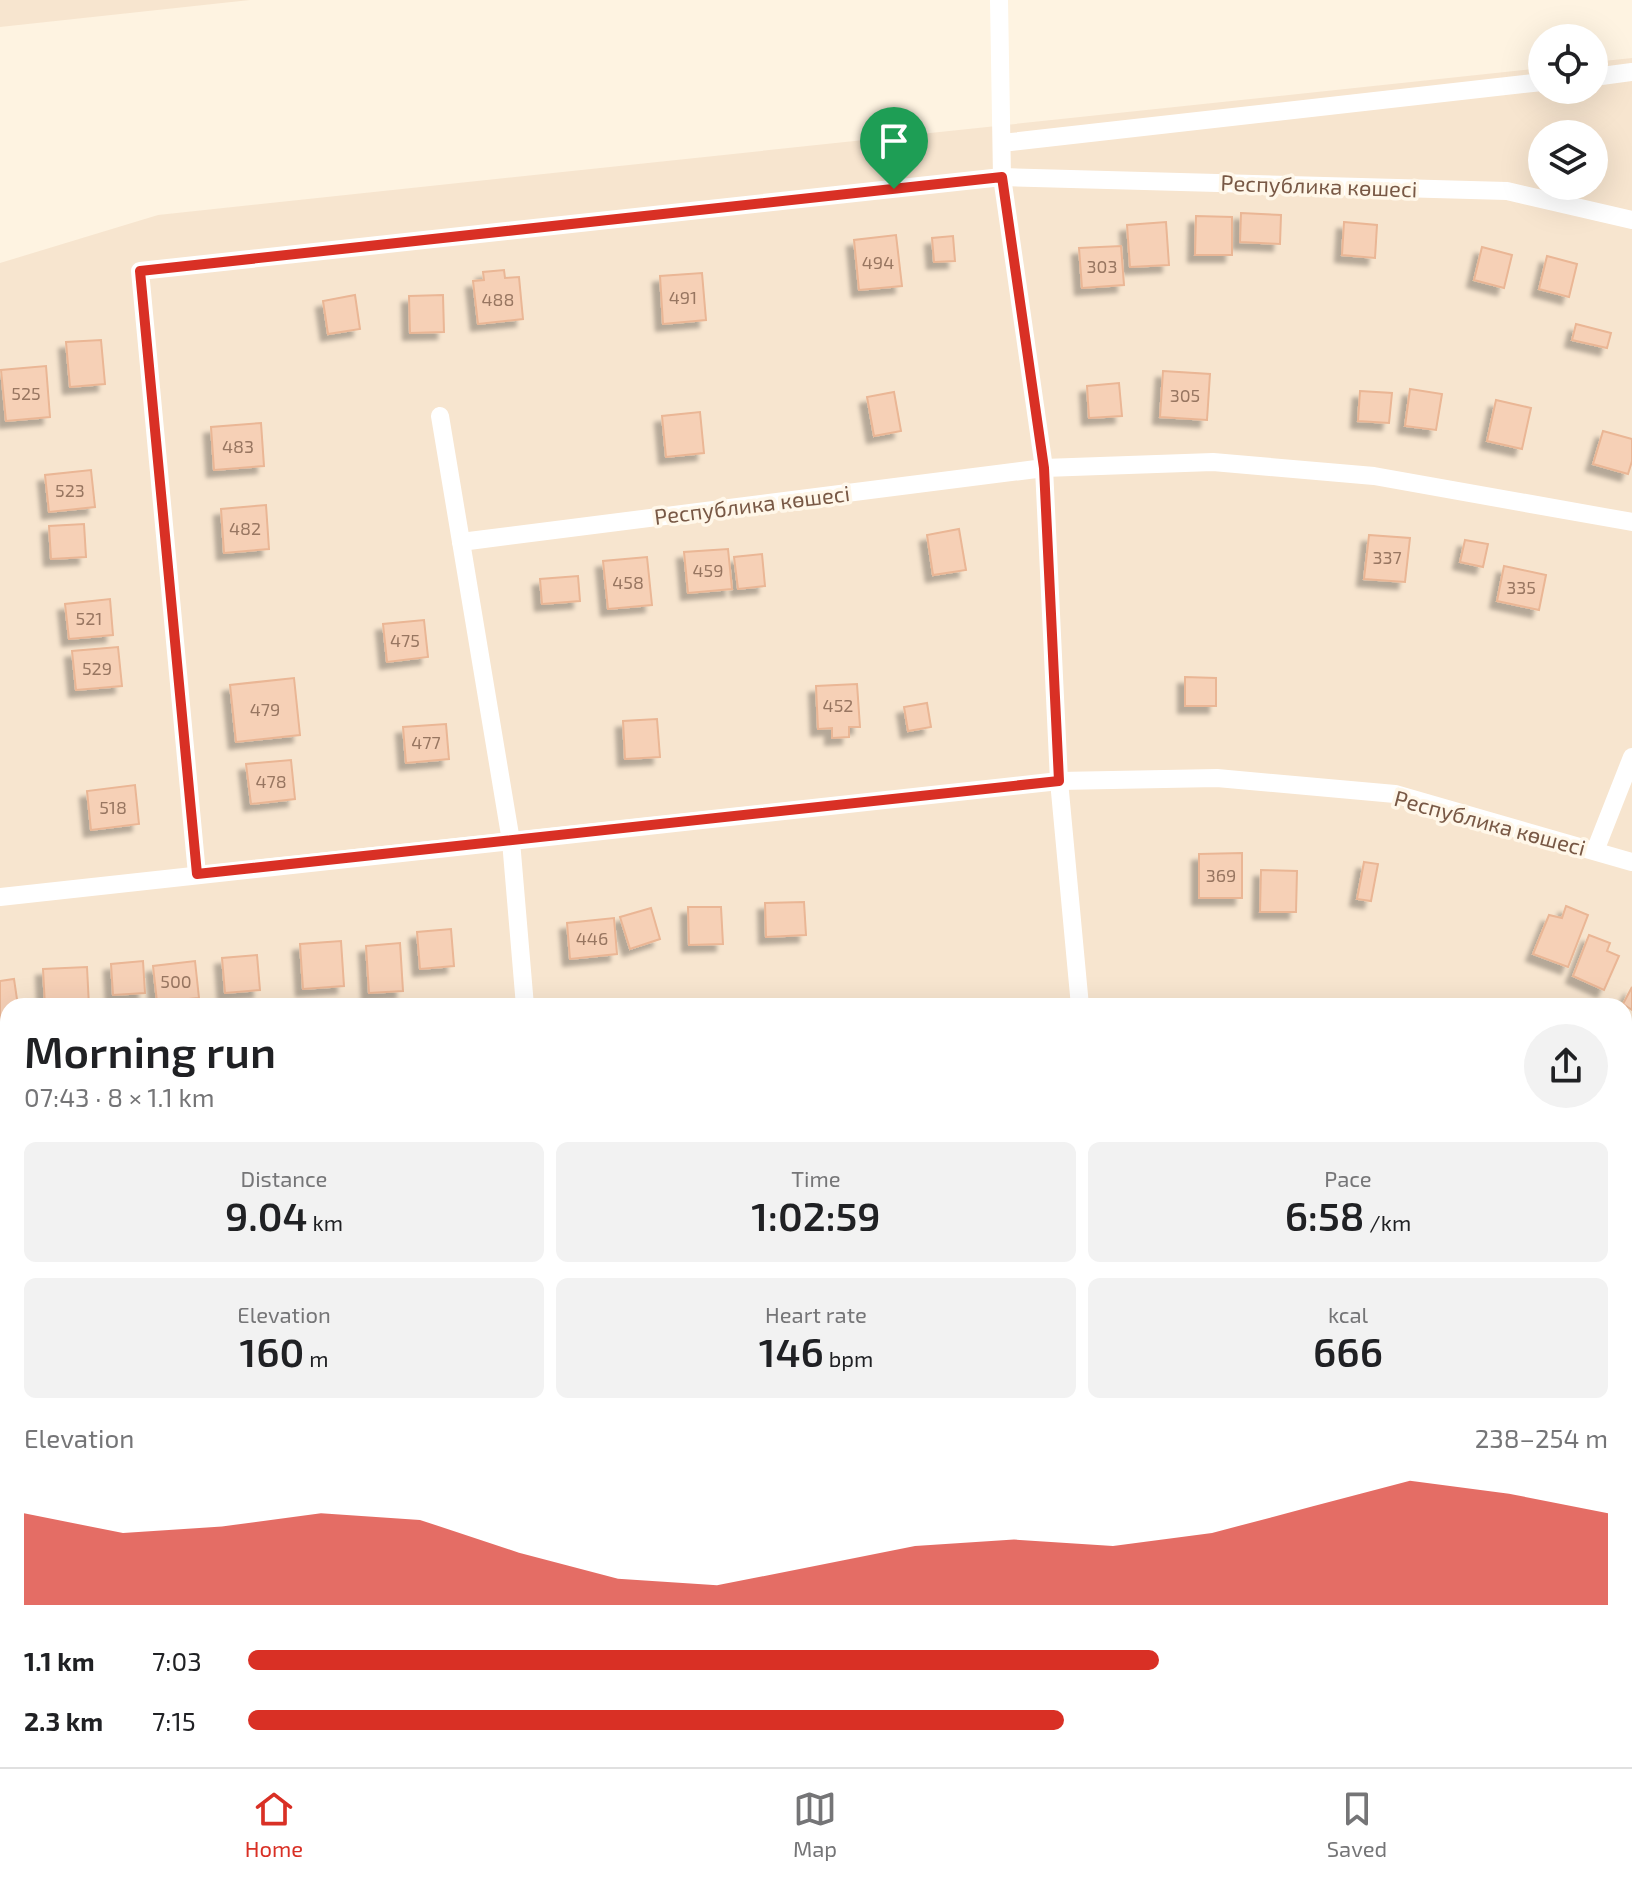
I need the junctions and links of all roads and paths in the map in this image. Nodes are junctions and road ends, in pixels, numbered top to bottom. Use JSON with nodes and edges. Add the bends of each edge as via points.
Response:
{"nodes":[{"id":1,"x":999,"y":0,"type":"edge"},
{"id":2,"x":1632,"y":72,"type":"edge"},
{"id":3,"x":1608,"y":75,"type":"edge"},
{"id":4,"x":1528,"y":84,"type":"edge"},
{"id":5,"x":1002,"y":143,"type":"junction"},
{"id":6,"x":1002,"y":177,"type":"junction"},
{"id":7,"x":1632,"y":220,"type":"edge"},
{"id":8,"x":440,"y":416,"type":"dead end"},
{"id":9,"x":1044,"y":468,"type":"junction"},
{"id":10,"x":1632,"y":522,"type":"edge"},
{"id":11,"x":461,"y":542,"type":"junction"},
{"id":12,"x":1632,"y":757,"type":"edge"},
{"id":13,"x":1059,"y":781,"type":"junction"},
{"id":14,"x":511,"y":841,"type":"junction"},
{"id":15,"x":1595,"y":851,"type":"junction"},
{"id":16,"x":1632,"y":862,"type":"edge"},
{"id":17,"x":197,"y":874,"type":"junction"},
{"id":18,"x":0,"y":897,"type":"edge"},
{"id":19,"x":524,"y":998,"type":"edge"},
{"id":20,"x":1079,"y":998,"type":"edge"}],
"edges":[{"from":1,"to":5,"type":"street"},
{"from":2,"to":3,"type":"street"},
{"from":4,"to":5,"type":"street"},
{"from":5,"to":6,"type":"street"},
{"from":6,"to":7,"type":"street","name":"Республика көшесі","via":[[1507,191]]},
{"from":6,"to":9,"type":"street"},
{"from":6,"to":17,"type":"street","name":"Республика көшесі","via":[[140,271]]},
{"from":8,"to":11,"type":"street"},
{"from":9,"to":10,"type":"street","name":"Республика көшесі","via":[[1213,462],[1359,474]]},
{"from":9,"to":11,"type":"street","name":"Республика көшесі"},
{"from":9,"to":13,"type":"street"},
{"from":11,"to":14,"type":"street"},
{"from":12,"to":15,"type":"street"},
{"from":13,"to":14,"type":"street","name":"Республика көшесі"},
{"from":13,"to":15,"type":"street","name":"Республика көшесі","via":[[1217,778],[1395,794]]},
{"from":13,"to":20,"type":"street"},
{"from":14,"to":17,"type":"street","name":"Республика көшесі"},
{"from":14,"to":19,"type":"street"},
{"from":15,"to":16,"type":"street","name":"Республика көшесі"},
{"from":17,"to":18,"type":"street","name":"Республика көшесі"}]}
